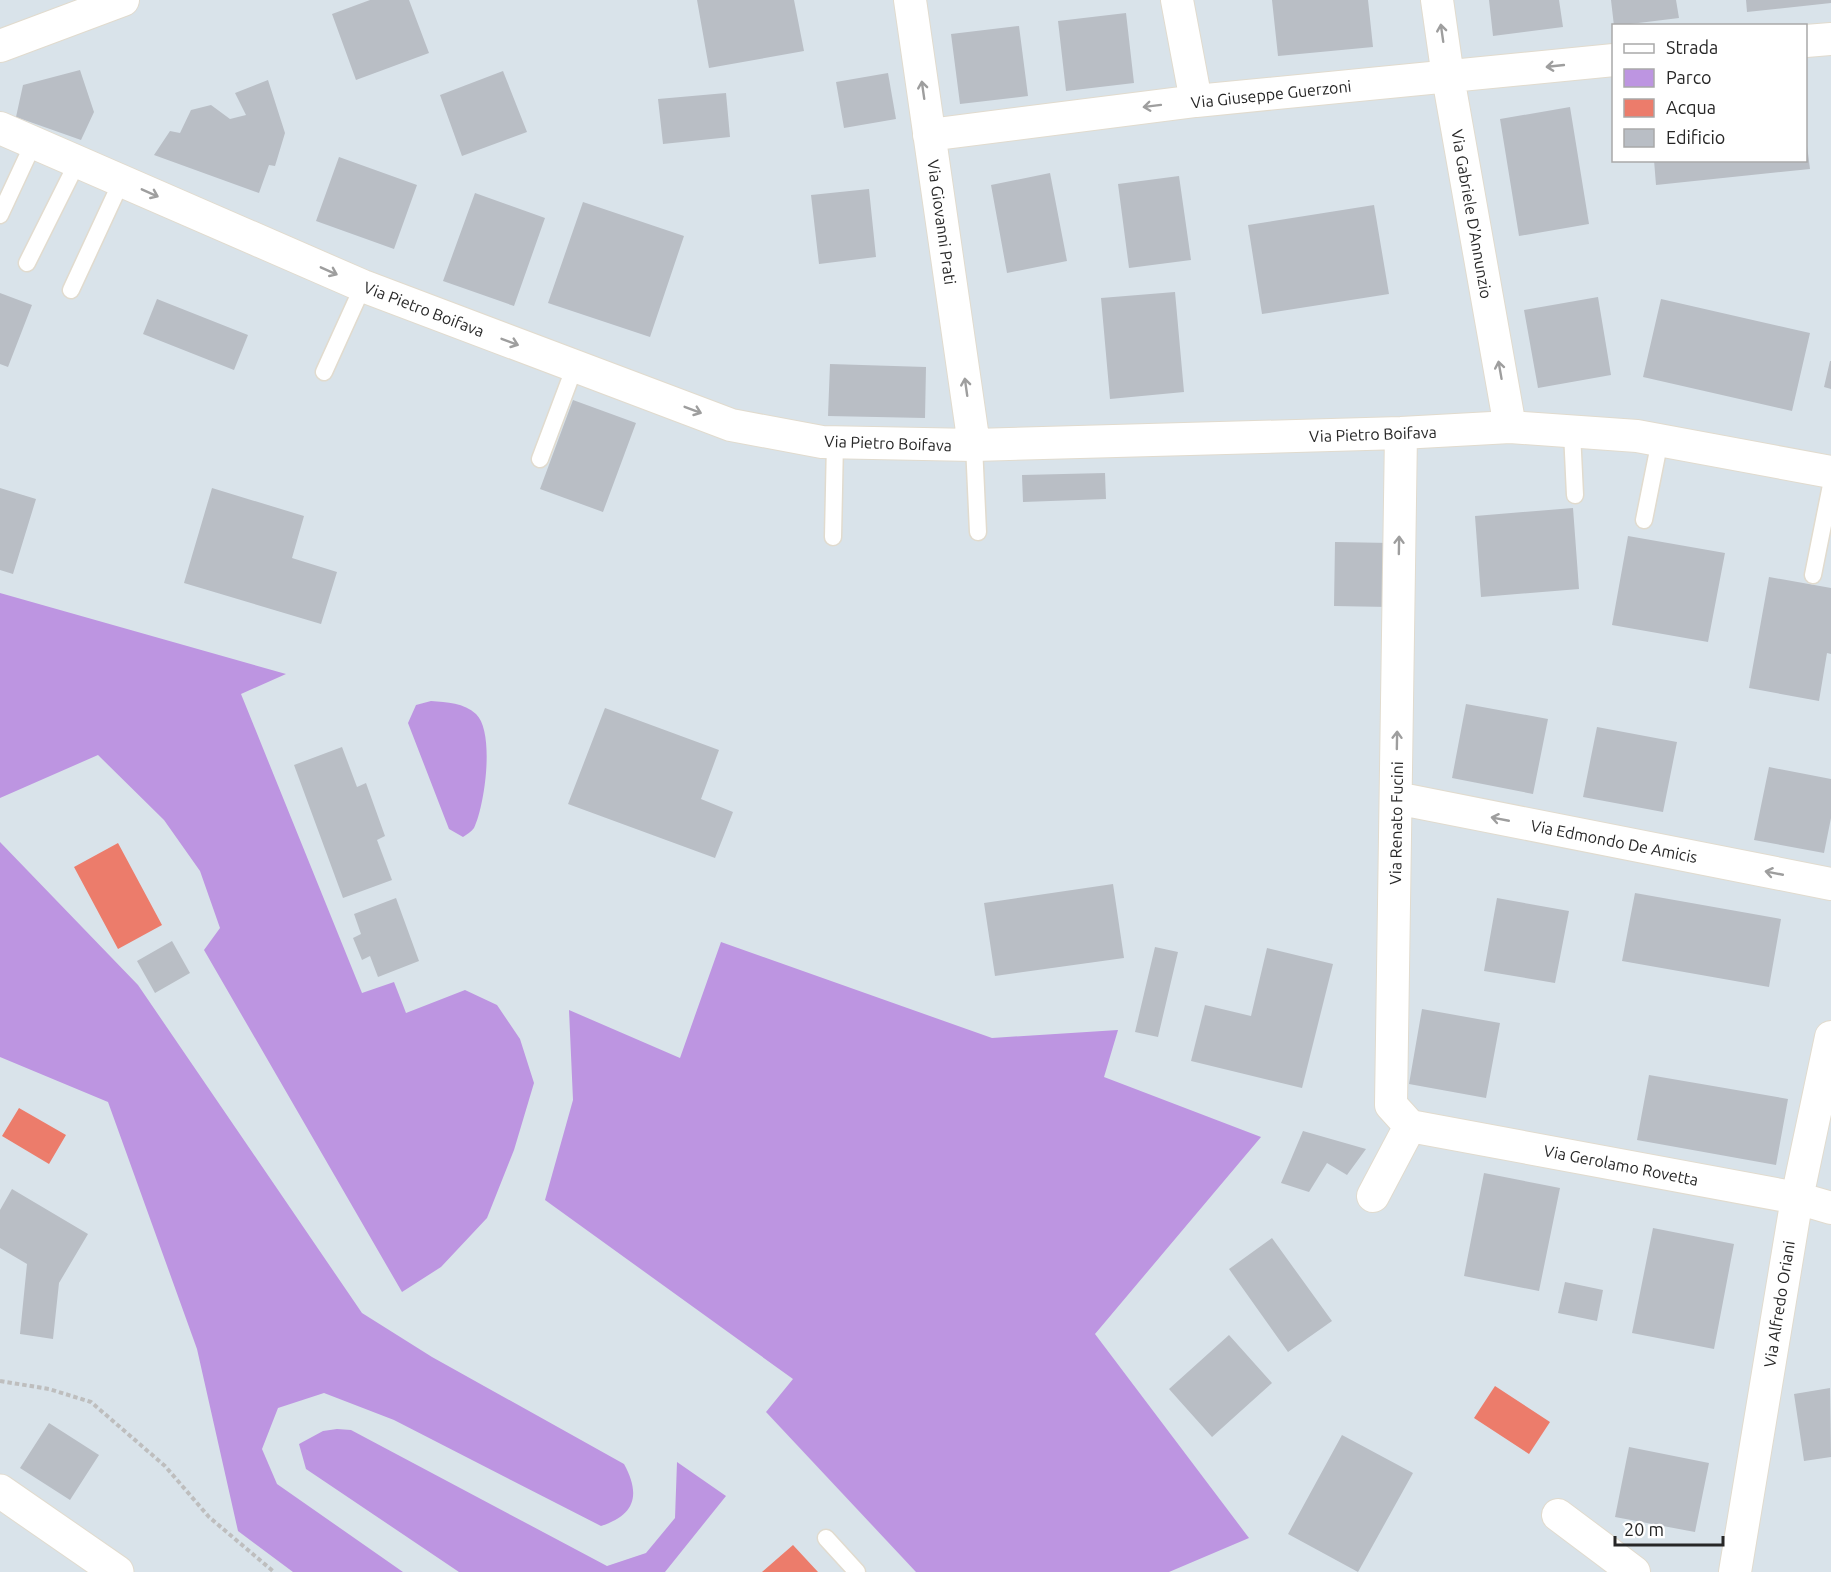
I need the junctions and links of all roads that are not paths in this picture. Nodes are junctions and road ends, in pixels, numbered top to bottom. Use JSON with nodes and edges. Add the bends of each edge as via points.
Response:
{"nodes":[{"id":1,"x":123,"y":0,"type":"edge"},
{"id":2,"x":910,"y":0,"type":"edge"},
{"id":3,"x":1177,"y":0,"type":"edge"},
{"id":4,"x":1437,"y":0,"type":"edge"},
{"id":5,"x":1831,"y":39,"type":"edge"},
{"id":6,"x":1807,"y":41,"type":"edge"},
{"id":7,"x":0,"y":46,"type":"edge"},
{"id":8,"x":1612,"y":60,"type":"edge"},
{"id":9,"x":1448,"y":77,"type":"junction"},
{"id":10,"x":1196,"y":101,"type":"junction"},
{"id":11,"x":0,"y":128,"type":"edge"},
{"id":12,"x":929,"y":135,"type":"junction"},
{"id":13,"x":34,"y":142,"type":"junction"},
{"id":14,"x":78,"y":161,"type":"junction"},
{"id":15,"x":122,"y":180,"type":"junction"},
{"id":16,"x":0,"y":215,"type":"edge"},
{"id":17,"x":27,"y":263,"type":"dead end"},
{"id":18,"x":363,"y":286,"type":"junction"},
{"id":19,"x":71,"y":290,"type":"dead end"},
{"id":20,"x":576,"y":366,"type":"junction"},
{"id":21,"x":324,"y":372,"type":"dead end"},
{"id":22,"x":1510,"y":427,"type":"junction"},
{"id":23,"x":1572,"y":432,"type":"junction"},
{"id":24,"x":1401,"y":434,"type":"junction"},
{"id":25,"x":1660,"y":440,"type":"junction"},
{"id":26,"x":835,"y":442,"type":"junction"},
{"id":27,"x":974,"y":445,"type":"junction"},
{"id":28,"x":540,"y":459,"type":"dead end"},
{"id":29,"x":1831,"y":472,"type":"edge"},
{"id":30,"x":1831,"y":485,"type":"edge"},
{"id":31,"x":1575,"y":495,"type":"dead end"},
{"id":32,"x":1644,"y":520,"type":"dead end"},
{"id":33,"x":978,"y":532,"type":"dead end"},
{"id":34,"x":833,"y":537,"type":"dead end"},
{"id":35,"x":1813,"y":574,"type":"dead end"},
{"id":36,"x":1396,"y":798,"type":"junction"},
{"id":37,"x":1831,"y":884,"type":"edge"},
{"id":38,"x":1831,"y":1037,"type":"edge"},
{"id":39,"x":1410,"y":1126,"type":"junction"},
{"id":40,"x":1374,"y":1196,"type":"dead end"},
{"id":41,"x":1797,"y":1198,"type":"junction"},
{"id":42,"x":1831,"y":1208,"type":"edge"},
{"id":43,"x":0,"y":1491,"type":"edge"},
{"id":44,"x":1557,"y":1515,"type":"dead end"},
{"id":45,"x":826,"y":1538,"type":"dead end"},
{"id":46,"x":117,"y":1572,"type":"edge"},
{"id":47,"x":857,"y":1572,"type":"edge"},
{"id":48,"x":1634,"y":1572,"type":"edge"},
{"id":49,"x":1736,"y":1572,"type":"edge"}],
"edges":[{"from":1,"to":7,"type":"street"},
{"from":12,"to":2,"type":"street","name":"Via Giovanni Prati","one_way":true},
{"from":3,"to":10,"type":"street"},
{"from":9,"to":4,"type":"street","name":"Via Gabriele D'Annunzio","one_way":true},
{"from":5,"to":6,"type":"street"},
{"from":8,"to":9,"type":"street","name":"Via Giuseppe Guerzoni","one_way":true},
{"from":9,"to":10,"type":"street","name":"Via Giuseppe Guerzoni"},
{"from":22,"to":9,"type":"street","name":"Via Gabriele D'Annunzio","one_way":true},
{"from":10,"to":12,"type":"street","name":"Via Giuseppe Guerzoni","one_way":true},
{"from":11,"to":13,"type":"street","name":"Via Pietro Boifava"},
{"from":27,"to":12,"type":"street","name":"Via Giovanni Prati","one_way":true},
{"from":13,"to":14,"type":"street","name":"Via Pietro Boifava"},
{"from":13,"to":16,"type":"lane"},
{"from":14,"to":15,"type":"street","name":"Via Pietro Boifava"},
{"from":14,"to":17,"type":"lane"},
{"from":15,"to":18,"type":"street","name":"Via Pietro Boifava","one_way":true},
{"from":15,"to":19,"type":"lane"},
{"from":18,"to":20,"type":"street","name":"Via Pietro Boifava","one_way":true},
{"from":18,"to":21,"type":"lane"},
{"from":20,"to":26,"type":"street","name":"Via Pietro Boifava","one_way":true,"via":[[731,425]]},
{"from":20,"to":28,"type":"lane"},
{"from":22,"to":23,"type":"street","name":"Via Pietro Boifava"},
{"from":22,"to":24,"type":"street","name":"Via Pietro Boifava"},
{"from":23,"to":25,"type":"street","name":"Via Pietro Boifava"},
{"from":23,"to":31,"type":"lane"},
{"from":24,"to":27,"type":"street","name":"Via Pietro Boifava"},
{"from":36,"to":24,"type":"street","name":"Via Renato Fucini","one_way":true},
{"from":25,"to":29,"type":"street","name":"Via Pietro Boifava"},
{"from":25,"to":32,"type":"lane"},
{"from":26,"to":27,"type":"street","name":"Via Pietro Boifava"},
{"from":26,"to":34,"type":"lane"},
{"from":27,"to":33,"type":"lane"},
{"from":30,"to":35,"type":"lane"},
{"from":37,"to":36,"type":"street","name":"Via Edmondo De Amicis","one_way":true},
{"from":36,"to":39,"type":"street","name":"Via Renato Fucini","via":[[1390,1105]]},
{"from":38,"to":41,"type":"street","name":"Via Alfredo Oriani"},
{"from":39,"to":40,"type":"street"},
{"from":39,"to":41,"type":"street","name":"Via Gerolamo Rovetta"},
{"from":41,"to":42,"type":"street","name":"Via Gerolamo Rovetta"},
{"from":41,"to":49,"type":"street","name":"Via Alfredo Oriani"},
{"from":43,"to":46,"type":"street"},
{"from":44,"to":48,"type":"street"},
{"from":45,"to":47,"type":"lane"}]}
